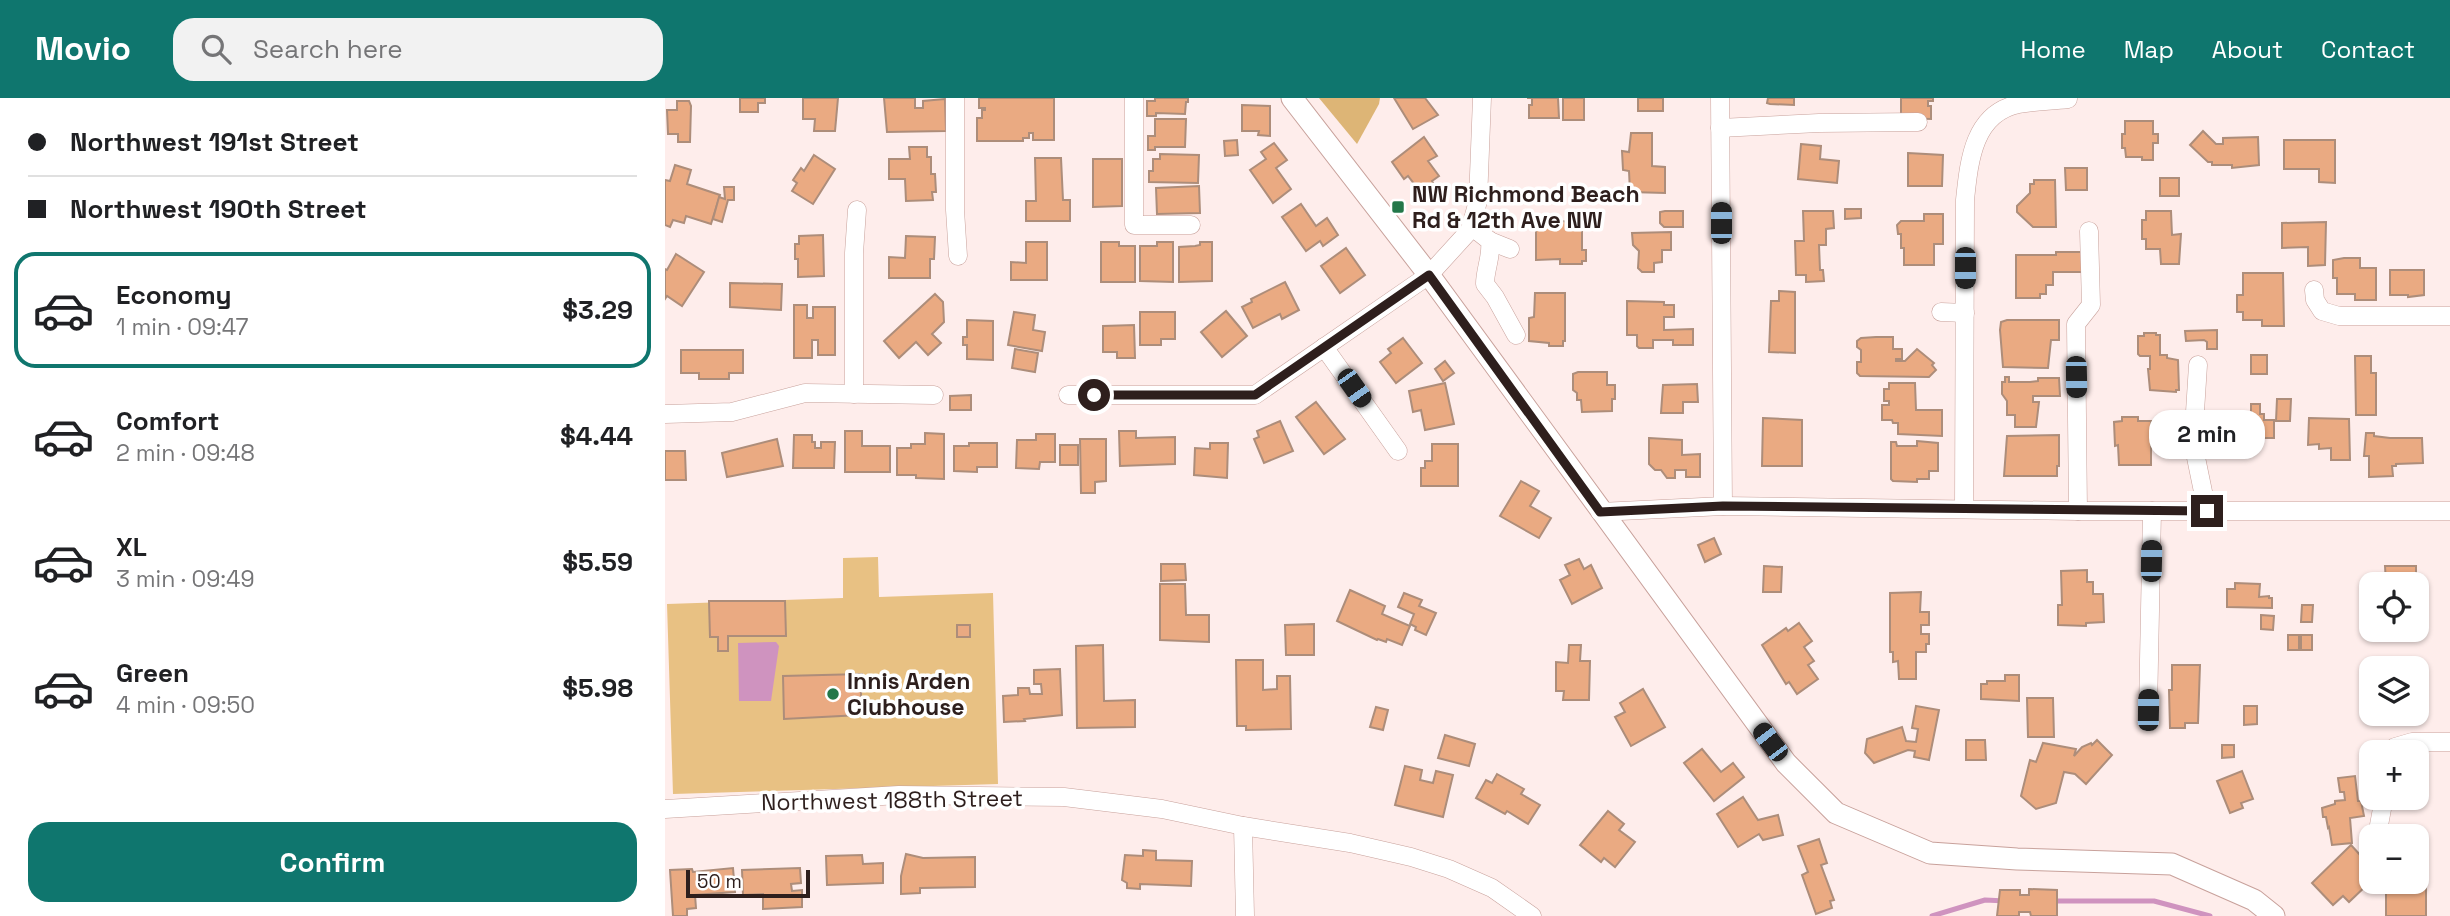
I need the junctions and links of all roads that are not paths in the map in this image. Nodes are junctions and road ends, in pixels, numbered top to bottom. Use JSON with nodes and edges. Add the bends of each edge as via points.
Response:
{"nodes":[{"id":1,"x":955,"y":98,"type":"edge"},
{"id":2,"x":1134,"y":98,"type":"edge"},
{"id":3,"x":1292,"y":98,"type":"edge"},
{"id":4,"x":1482,"y":98,"type":"edge"},
{"id":5,"x":1720,"y":98,"type":"edge"},
{"id":6,"x":2067,"y":99,"type":"edge"},
{"id":7,"x":1918,"y":122,"type":"dead end"},
{"id":8,"x":1720,"y":128,"type":"junction"},
{"id":9,"x":857,"y":210,"type":"dead end"},
{"id":10,"x":1191,"y":225,"type":"dead end"},
{"id":11,"x":1471,"y":226,"type":"junction"},
{"id":12,"x":2089,"y":231,"type":"dead end"},
{"id":13,"x":1490,"y":240,"type":"junction"},
{"id":14,"x":1510,"y":248,"type":"dead end"},
{"id":15,"x":958,"y":256,"type":"dead end"},
{"id":16,"x":1429,"y":275,"type":"junction"},
{"id":17,"x":2314,"y":290,"type":"dead end"},
{"id":18,"x":1941,"y":312,"type":"dead end"},
{"id":19,"x":1965,"y":313,"type":"junction"},
{"id":20,"x":2450,"y":317,"type":"edge"},
{"id":21,"x":1516,"y":335,"type":"dead end"},
{"id":22,"x":1324,"y":347,"type":"junction"},
{"id":23,"x":2198,"y":365,"type":"dead end"},
{"id":24,"x":854,"y":394,"type":"junction"},
{"id":25,"x":934,"y":395,"type":"dead end"},
{"id":26,"x":1068,"y":395,"type":"dead end"},
{"id":27,"x":665,"y":414,"type":"edge"},
{"id":28,"x":1398,"y":451,"type":"dead end"},
{"id":29,"x":1723,"y":506,"type":"junction"},
{"id":30,"x":1963,"y":509,"type":"junction"},
{"id":31,"x":2078,"y":511,"type":"junction"},
{"id":32,"x":2152,"y":511,"type":"junction"},
{"id":33,"x":2207,"y":511,"type":"junction"},
{"id":34,"x":2450,"y":511,"type":"edge"},
{"id":35,"x":1600,"y":512,"type":"junction"},
{"id":36,"x":2148,"y":710,"type":"dead end"},
{"id":37,"x":2429,"y":742,"type":"edge"},
{"id":38,"x":2450,"y":742,"type":"edge"},
{"id":39,"x":665,"y":809,"type":"edge"},
{"id":40,"x":1243,"y":826,"type":"junction"},
{"id":41,"x":1245,"y":916,"type":"edge"},
{"id":42,"x":1532,"y":916,"type":"edge"},
{"id":43,"x":2274,"y":916,"type":"edge"}],
"edges":[{"from":1,"to":15,"type":"street"},
{"from":2,"to":10,"type":"street","via":[[1134,225]]},
{"from":3,"to":16,"type":"main road"},
{"from":4,"to":11,"type":"street","via":[[1478,201]]},
{"from":5,"to":8,"type":"street"},
{"from":6,"to":19,"type":"street","via":[[2001,110],[1977,136],[1965,200]]},
{"from":7,"to":8,"type":"street"},
{"from":8,"to":29,"type":"street"},
{"from":9,"to":24,"type":"street"},
{"from":11,"to":13,"type":"street"},
{"from":11,"to":16,"type":"street"},
{"from":12,"to":31,"type":"street","via":[[2091,306],[2075,324]]},
{"from":13,"to":14,"type":"street"},
{"from":13,"to":21,"type":"street","via":[[1485,284]]},
{"from":16,"to":22,"type":"street"},
{"from":16,"to":35,"type":"main road"},
{"from":17,"to":20,"type":"street","via":[[2322,311],[2339,316]]},
{"from":18,"to":19,"type":"street"},
{"from":19,"to":30,"type":"street"},
{"from":22,"to":26,"type":"street","via":[[1255,395]]},
{"from":22,"to":28,"type":"street"},
{"from":23,"to":33,"type":"street","via":[[2193,443]]},
{"from":24,"to":25,"type":"street"},
{"from":24,"to":27,"type":"street","via":[[805,393],[732,412]]},
{"from":29,"to":30,"type":"street"},
{"from":29,"to":35,"type":"street"},
{"from":30,"to":31,"type":"street"},
{"from":31,"to":32,"type":"street"},
{"from":32,"to":33,"type":"street"},
{"from":32,"to":36,"type":"street"},
{"from":33,"to":34,"type":"street"},
{"from":35,"to":43,"type":"main road","via":[[1786,763],[1836,813],[1930,853],[2172,864],[2254,900]]},
{"from":37,"to":38,"type":"street"},
{"from":39,"to":40,"type":"street","name":"Northwest 188th Street","via":[[899,795],[1064,797],[1162,809]]},
{"from":40,"to":41,"type":"street"},
{"from":40,"to":42,"type":"street","name":"Northwest 188th Street","via":[[1350,843],[1449,869],[1492,888]]}]}
